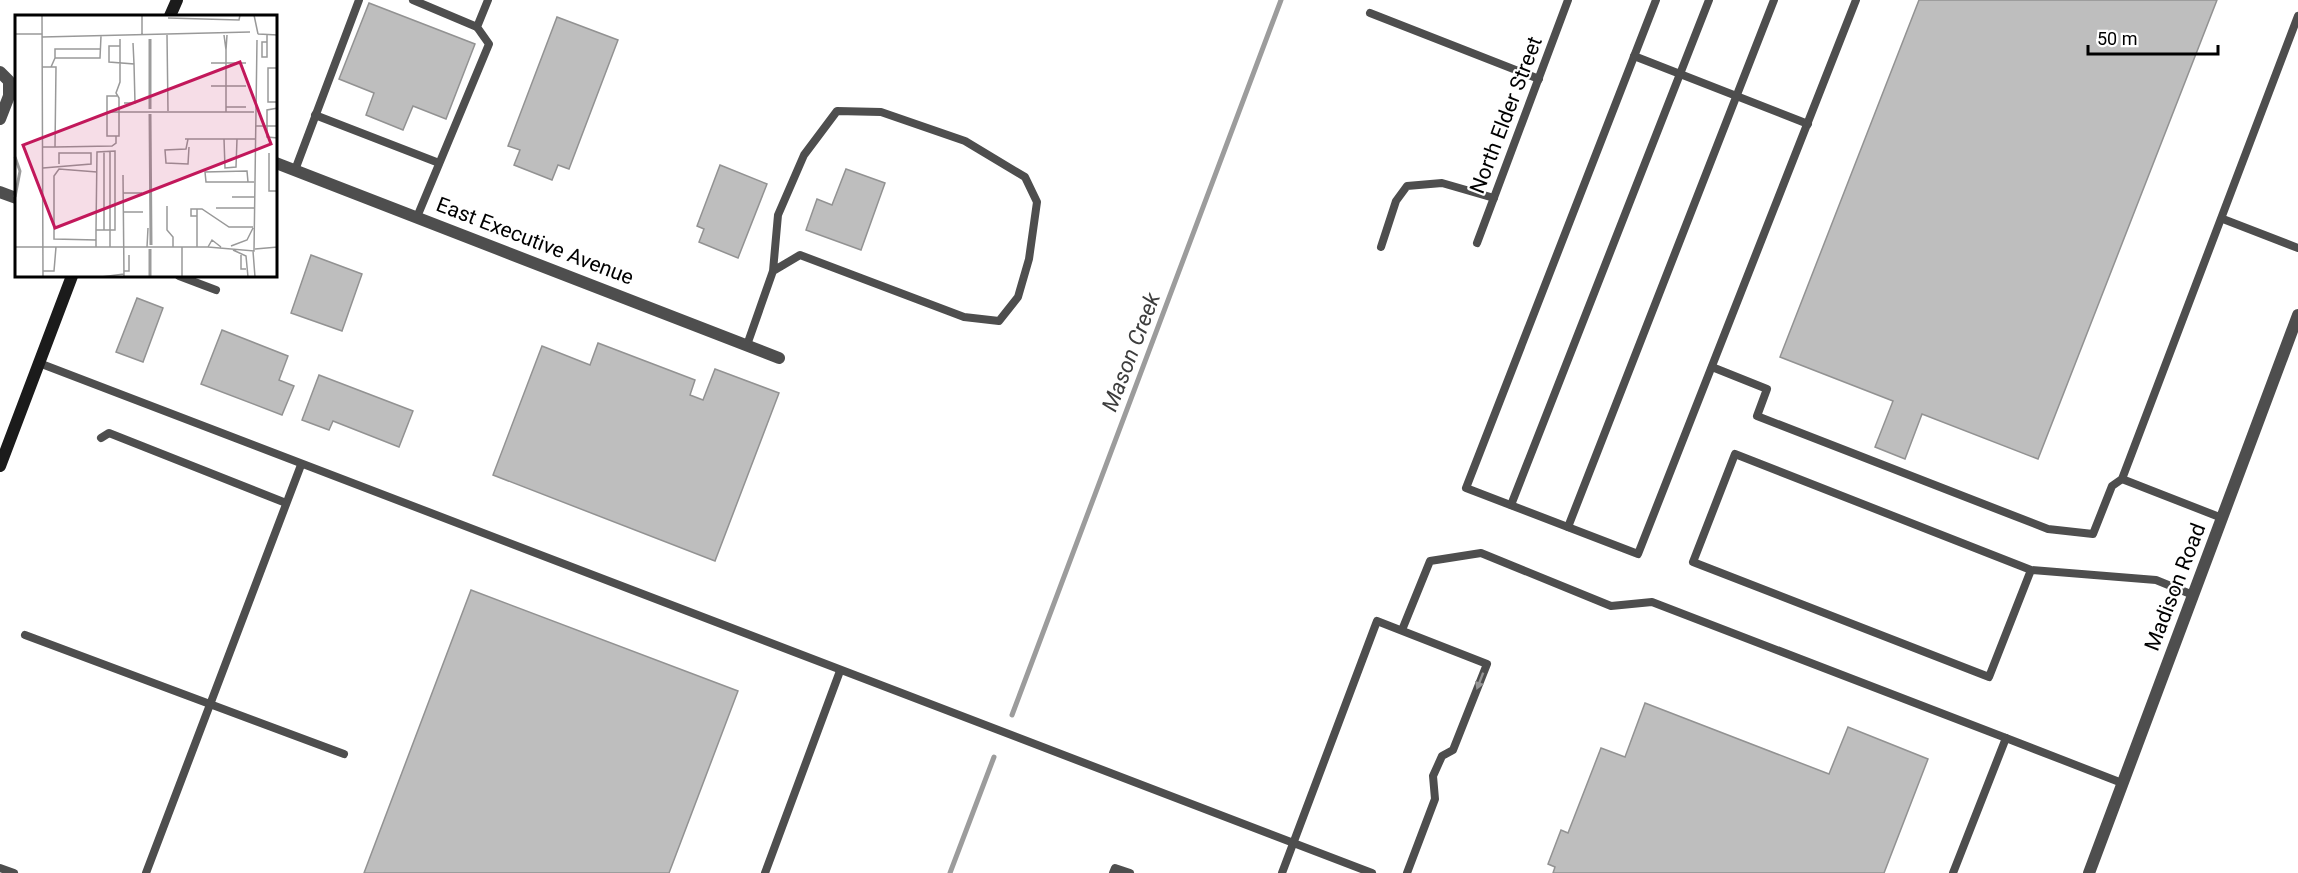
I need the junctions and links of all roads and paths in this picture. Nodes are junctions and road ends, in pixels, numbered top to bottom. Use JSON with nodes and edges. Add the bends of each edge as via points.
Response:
{"nodes":[{"id":1,"x":177,"y":0,"type":"edge"},
{"id":2,"x":359,"y":0,"type":"edge"},
{"id":3,"x":413,"y":0,"type":"edge"},
{"id":4,"x":488,"y":0,"type":"edge"},
{"id":5,"x":1568,"y":0,"type":"edge"},
{"id":6,"x":1656,"y":0,"type":"edge"},
{"id":7,"x":1709,"y":0,"type":"edge"},
{"id":8,"x":1774,"y":0,"type":"edge"},
{"id":9,"x":1856,"y":0,"type":"edge"},
{"id":10,"x":1370,"y":13,"type":"dead end"},
{"id":11,"x":171,"y":15,"type":"edge"},
{"id":12,"x":2298,"y":16,"type":"edge"},
{"id":13,"x":477,"y":27,"type":"junction"},
{"id":14,"x":1634,"y":56,"type":"junction"},
{"id":15,"x":0,"y":72,"type":"edge"},
{"id":16,"x":1680,"y":74,"type":"junction"},
{"id":17,"x":1539,"y":79,"type":"junction"},
{"id":18,"x":1736,"y":96,"type":"junction"},
{"id":19,"x":315,"y":115,"type":"junction"},
{"id":20,"x":0,"y":119,"type":"edge"},
{"id":21,"x":1808,"y":124,"type":"junction"},
{"id":22,"x":439,"y":163,"type":"junction"},
{"id":23,"x":278,"y":164,"type":"edge"},
{"id":24,"x":295,"y":170,"type":"junction"},
{"id":25,"x":0,"y":192,"type":"edge"},
{"id":26,"x":15,"y":198,"type":"edge"},
{"id":27,"x":1494,"y":198,"type":"junction"},
{"id":28,"x":417,"y":217,"type":"junction"},
{"id":29,"x":2223,"y":219,"type":"junction"},
{"id":30,"x":1477,"y":243,"type":"dead end"},
{"id":31,"x":1380,"y":247,"type":"dead end"},
{"id":32,"x":2298,"y":248,"type":"edge"},
{"id":33,"x":773,"y":271,"type":"junction"},
{"id":34,"x":71,"y":278,"type":"edge"},
{"id":35,"x":184,"y":278,"type":"edge"},
{"id":36,"x":216,"y":290,"type":"dead end"},
{"id":37,"x":2298,"y":315,"type":"edge"},
{"id":38,"x":747,"y":345,"type":"junction"},
{"id":39,"x":779,"y":358,"type":"dead end"},
{"id":40,"x":39,"y":363,"type":"junction"},
{"id":41,"x":1712,"y":367,"type":"junction"},
{"id":42,"x":101,"y":438,"type":"dead end"},
{"id":43,"x":301,"y":465,"type":"junction"},
{"id":44,"x":0,"y":466,"type":"edge"},
{"id":45,"x":2122,"y":479,"type":"junction"},
{"id":46,"x":286,"y":503,"type":"junction"},
{"id":47,"x":1511,"y":505,"type":"junction"},
{"id":48,"x":2222,"y":518,"type":"junction"},
{"id":49,"x":1568,"y":527,"type":"junction"},
{"id":50,"x":2031,"y":570,"type":"junction"},
{"id":51,"x":2193,"y":595,"type":"junction"},
{"id":52,"x":1402,"y":630,"type":"junction"},
{"id":53,"x":25,"y":635,"type":"dead end"},
{"id":54,"x":840,"y":671,"type":"junction"},
{"id":55,"x":210,"y":704,"type":"junction"},
{"id":56,"x":2006,"y":738,"type":"junction"},
{"id":57,"x":344,"y":754,"type":"dead end"},
{"id":58,"x":2122,"y":783,"type":"junction"},
{"id":59,"x":1294,"y":842,"type":"junction"},
{"id":60,"x":0,"y":868,"type":"edge"},
{"id":61,"x":14,"y":873,"type":"edge"},
{"id":62,"x":146,"y":873,"type":"edge"},
{"id":63,"x":765,"y":873,"type":"edge"},
{"id":64,"x":1113,"y":873,"type":"edge"},
{"id":65,"x":1130,"y":873,"type":"edge"},
{"id":66,"x":1281,"y":873,"type":"edge"},
{"id":67,"x":1372,"y":873,"type":"edge"},
{"id":68,"x":1407,"y":873,"type":"edge"},
{"id":69,"x":1953,"y":873,"type":"edge"},
{"id":70,"x":2089,"y":873,"type":"edge"}],
"edges":[{"from":1,"to":11,"type":"main road"},
{"from":2,"to":19,"type":"lane"},
{"from":3,"to":13,"type":"lane"},
{"from":4,"to":13,"type":"lane"},
{"from":5,"to":17,"type":"lane","name":"North Elder Street"},
{"from":6,"to":14,"type":"lane"},
{"from":7,"to":16,"type":"lane"},
{"from":8,"to":18,"type":"lane"},
{"from":9,"to":21,"type":"lane"},
{"from":10,"to":17,"type":"lane"},
{"from":12,"to":29,"type":"lane"},
{"from":13,"to":22,"type":"lane","via":[[489,44]]},
{"from":14,"to":16,"type":"lane"},
{"from":14,"to":47,"type":"lane","via":[[1466,488]]},
{"from":15,"to":20,"type":"street","via":[[9,81],[9,96]]},
{"from":16,"to":18,"type":"lane"},
{"from":16,"to":47,"type":"lane"},
{"from":17,"to":27,"type":"lane","name":"North Elder Street"},
{"from":18,"to":21,"type":"lane"},
{"from":18,"to":49,"type":"lane"},
{"from":19,"to":22,"type":"lane"},
{"from":19,"to":24,"type":"lane"},
{"from":21,"to":41,"type":"lane"},
{"from":22,"to":28,"type":"lane"},
{"from":23,"to":24,"type":"street","name":"East Executive Avenue"},
{"from":24,"to":28,"type":"street","name":"East Executive Avenue"},
{"from":25,"to":26,"type":"street"},
{"from":27,"to":30,"type":"lane","name":"North Elder Street"},
{"from":27,"to":31,"type":"lane","via":[[1442,183],[1407,186],[1396,201]]},
{"from":28,"to":38,"type":"street","name":"East Executive Avenue"},
{"from":29,"to":32,"type":"lane"},
{"from":29,"to":45,"type":"lane"},
{"from":33,"to":33,"type":"lane","via":[[801,255],[964,317],[999,321],[1018,297],[1029,259],[1037,202],[1025,177],[965,141],[881,112],[837,111],[804,155],[778,215]]},
{"from":33,"to":38,"type":"lane"},
{"from":34,"to":40,"type":"main road"},
{"from":35,"to":36,"type":"lane"},
{"from":37,"to":48,"type":"street","name":"Madison Road"},
{"from":38,"to":39,"type":"street","name":"East Executive Avenue"},
{"from":40,"to":43,"type":"lane"},
{"from":40,"to":44,"type":"main road"},
{"from":41,"to":45,"type":"lane","via":[[1767,389],[1757,416],[2048,529],[2093,534],[2112,486]]},
{"from":41,"to":49,"type":"lane","via":[[1638,554]]},
{"from":42,"to":46,"type":"lane","via":[[109,433]]},
{"from":43,"to":46,"type":"lane"},
{"from":43,"to":54,"type":"lane"},
{"from":45,"to":48,"type":"lane"},
{"from":46,"to":55,"type":"lane"},
{"from":47,"to":49,"type":"lane"},
{"from":48,"to":51,"type":"street","name":"Madison Road"},
{"from":50,"to":50,"type":"lane","via":[[1735,454],[1693,562],[1989,677]]},
{"from":50,"to":51,"type":"lane","via":[[2156,580]]},
{"from":51,"to":58,"type":"street","name":"Madison Road"},
{"from":52,"to":56,"type":"lane","via":[[1430,561],[1481,553],[1611,606],[1652,602]]},
{"from":52,"to":59,"type":"lane","via":[[1377,621]]},
{"from":52,"to":68,"type":"lane","one_way":true,"via":[[1487,664],[1454,750],[1442,756],[1433,776],[1435,799]]},
{"from":53,"to":55,"type":"lane"},
{"from":54,"to":59,"type":"lane"},
{"from":54,"to":63,"type":"lane"},
{"from":55,"to":57,"type":"lane"},
{"from":55,"to":62,"type":"lane"},
{"from":56,"to":58,"type":"lane"},
{"from":56,"to":69,"type":"lane"},
{"from":58,"to":70,"type":"street","name":"Madison Road"},
{"from":59,"to":66,"type":"lane"},
{"from":59,"to":67,"type":"lane"},
{"from":60,"to":61,"type":"lane"},
{"from":64,"to":65,"type":"lane","via":[[1115,868]]}]}
